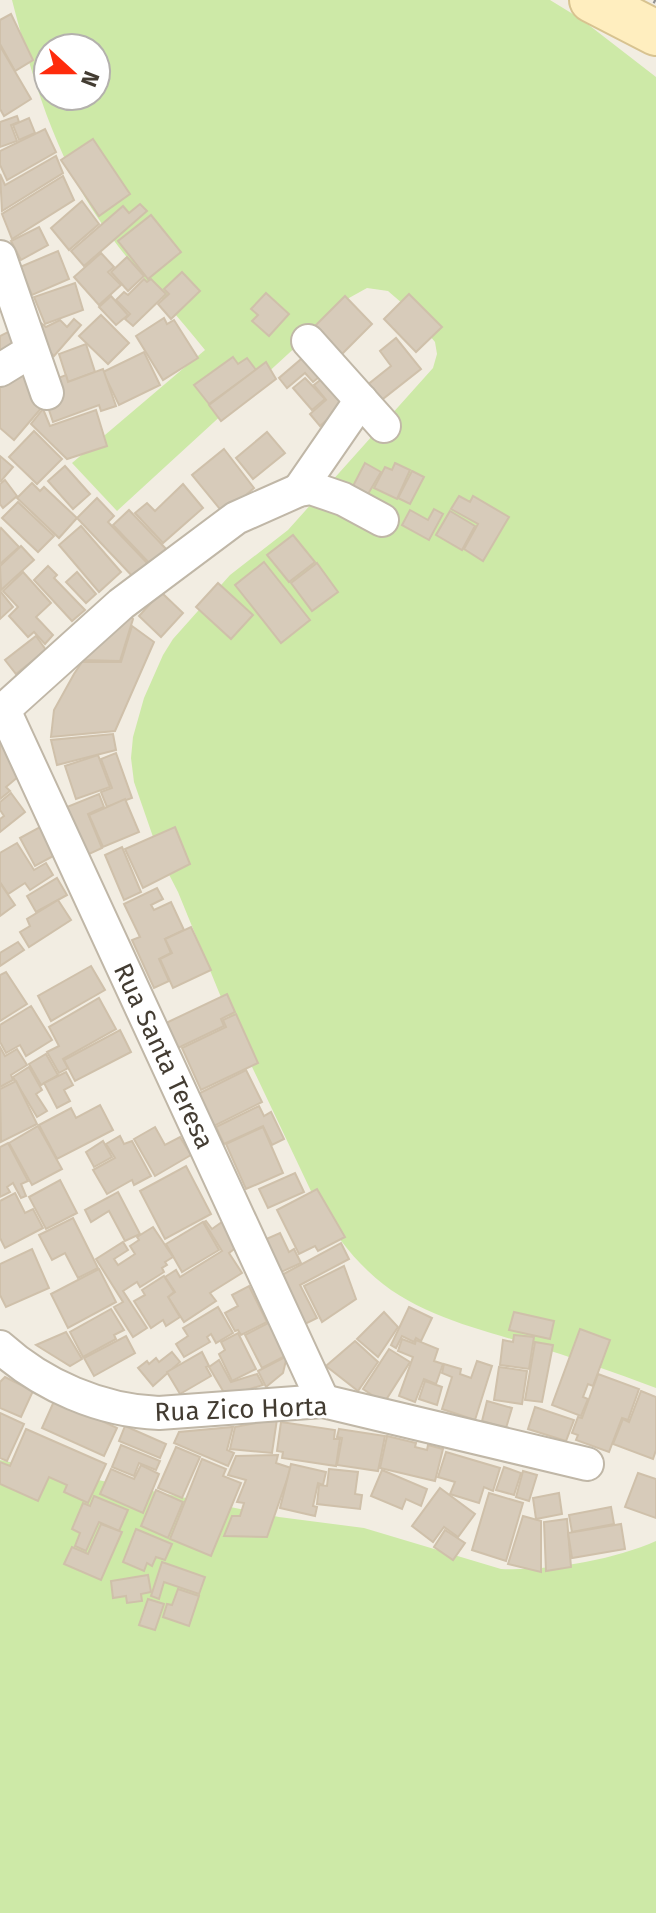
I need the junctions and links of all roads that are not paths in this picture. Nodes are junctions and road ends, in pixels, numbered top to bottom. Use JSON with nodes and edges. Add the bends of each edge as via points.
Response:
{"nodes":[{"id":1,"x":592,"y":0,"type":"edge"},
{"id":2,"x":656,"y":33,"type":"edge"},
{"id":3,"x":0,"y":257,"type":"edge"},
{"id":4,"x":308,"y":341,"type":"dead end"},
{"id":5,"x":31,"y":351,"type":"junction"},
{"id":6,"x":0,"y":370,"type":"edge"},
{"id":7,"x":47,"y":393,"type":"dead end"},
{"id":8,"x":361,"y":400,"type":"junction"},
{"id":9,"x":384,"y":426,"type":"dead end"},
{"id":10,"x":299,"y":490,"type":"junction"},
{"id":11,"x":382,"y":520,"type":"dead end"},
{"id":12,"x":2,"y":712,"type":"edge"},
{"id":13,"x":0,"y":1347,"type":"edge"},
{"id":14,"x":323,"y":1401,"type":"junction"},
{"id":15,"x":587,"y":1464,"type":"dead end"}],
"edges":[{"from":1,"to":2,"type":"street"},
{"from":3,"to":5,"type":"street"},
{"from":4,"to":8,"type":"street"},
{"from":5,"to":6,"type":"street"},
{"from":5,"to":7,"type":"street"},
{"from":8,"to":9,"type":"street"},
{"from":8,"to":10,"type":"street"},
{"from":10,"to":11,"type":"street","via":[[322,491]]},
{"from":10,"to":12,"type":"street","via":[[236,518],[179,558]]},
{"from":12,"to":14,"type":"street","name":"Rua Santa Teresa"},
{"from":13,"to":14,"type":"street","name":"Rua Zico Horta","via":[[55,1385],[133,1411]]},
{"from":14,"to":15,"type":"street","name":"Rua Zico Horta"}]}
